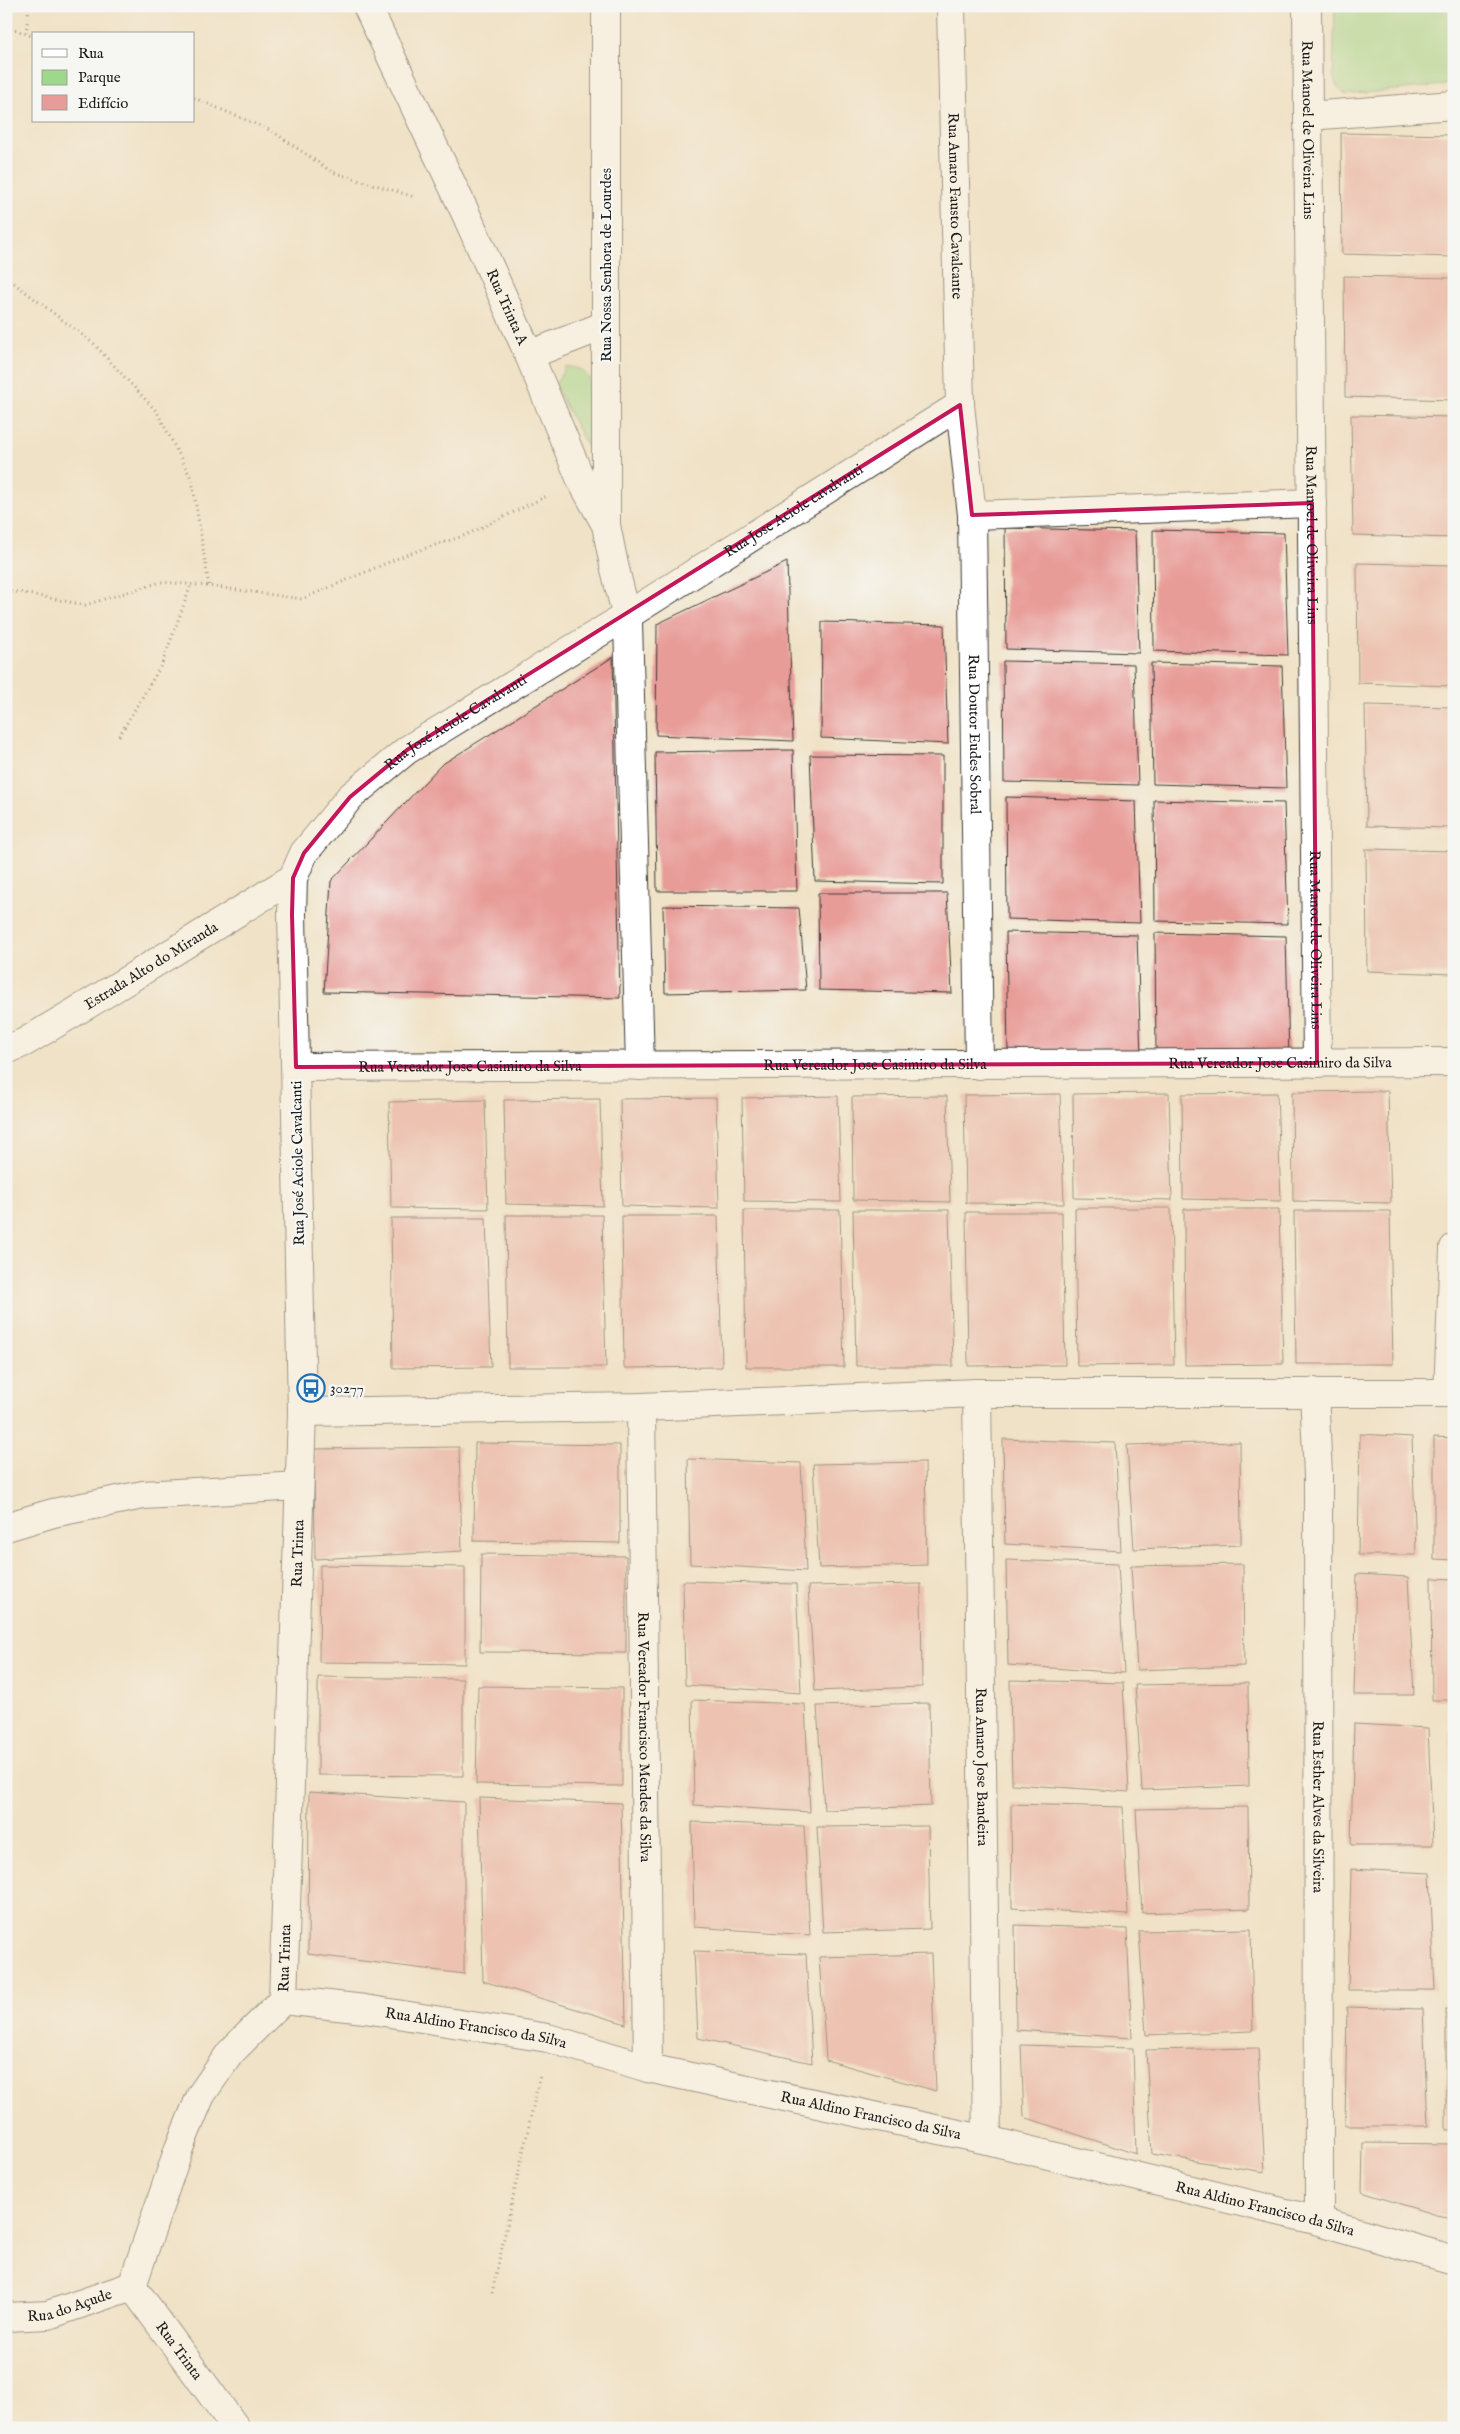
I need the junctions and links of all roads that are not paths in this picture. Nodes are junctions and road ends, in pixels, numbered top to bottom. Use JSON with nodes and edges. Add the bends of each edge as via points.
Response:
{"nodes":[{"id":1,"x":367,"y":6,"type":"edge"},
{"id":2,"x":606,"y":6,"type":"edge"},
{"id":3,"x":951,"y":6,"type":"edge"},
{"id":4,"x":1307,"y":6,"type":"edge"},
{"id":5,"x":1454,"y":105,"type":"edge"},
{"id":6,"x":1308,"y":116,"type":"junction"},
{"id":7,"x":606,"y":325,"type":"junction"},
{"id":8,"x":529,"y":355,"type":"junction"},
{"id":9,"x":960,"y":405,"type":"junction"},
{"id":10,"x":1312,"y":503,"type":"junction"},
{"id":11,"x":972,"y":515,"type":"junction"},
{"id":12,"x":606,"y":525,"type":"junction"},
{"id":13,"x":628,"y":615,"type":"junction"},
{"id":14,"x":293,"y":878,"type":"junction"},
{"id":15,"x":6,"y":1050,"type":"edge"},
{"id":16,"x":1317,"y":1062,"type":"junction"},
{"id":17,"x":1454,"y":1062,"type":"edge"},
{"id":18,"x":979,"y":1064,"type":"junction"},
{"id":19,"x":640,"y":1066,"type":"junction"},
{"id":20,"x":296,"y":1067,"type":"junction"},
{"id":21,"x":1454,"y":1248,"type":"edge"},
{"id":22,"x":977,"y":1392,"type":"junction"},
{"id":23,"x":1314,"y":1392,"type":"junction"},
{"id":24,"x":1451,"y":1393,"type":"edge"},
{"id":25,"x":641,"y":1407,"type":"junction"},
{"id":26,"x":302,"y":1412,"type":"junction"},
{"id":27,"x":299,"y":1486,"type":"junction"},
{"id":28,"x":6,"y":1527,"type":"edge"},
{"id":29,"x":283,"y":2000,"type":"junction"},
{"id":30,"x":648,"y":2068,"type":"junction"},
{"id":31,"x":987,"y":2140,"type":"junction"},
{"id":32,"x":1319,"y":2221,"type":"junction"},
{"id":33,"x":1454,"y":2260,"type":"edge"},
{"id":34,"x":132,"y":2286,"type":"junction"},
{"id":35,"x":6,"y":2317,"type":"edge"},
{"id":36,"x":236,"y":2428,"type":"edge"}],
"edges":[{"from":1,"to":8,"type":"street","name":"Rua Trinta A"},
{"from":2,"to":7,"type":"street","name":"Rua Nossa Senhora de Lourdes"},
{"from":3,"to":9,"type":"street","name":"Rua Amaro Fausto Cavalcante"},
{"from":4,"to":6,"type":"street","name":"Rua Manoel de Oliveira Lins"},
{"from":5,"to":6,"type":"street"},
{"from":6,"to":10,"type":"street","name":"Rua Manoel de Oliveira Lins"},
{"from":7,"to":8,"type":"street"},
{"from":7,"to":12,"type":"street","name":"Rua Nossa Senhora de Lourdes"},
{"from":8,"to":12,"type":"street","name":"Rua Trinta A","via":[[581,480]]},
{"from":9,"to":11,"type":"street","name":"Rua Doutor Eudes Sobral"},
{"from":9,"to":13,"type":"street","name":"Rua Jose Aciole cavalvanti"},
{"from":10,"to":11,"type":"street"},
{"from":10,"to":16,"type":"street","name":"Rua Manoel de Oliveira Lins"},
{"from":11,"to":18,"type":"street","name":"Rua Doutor Eudes Sobral"},
{"from":12,"to":13,"type":"street","name":"Rua Trinta A"},
{"from":13,"to":14,"type":"street","name":"Rua José Aciole Cavalvanti","via":[[407,750],[350,797],[304,853]]},
{"from":13,"to":19,"type":"street","name":"Rua Trinta A"},
{"from":14,"to":15,"type":"street","name":"Estrada Alto do Miranda","via":[[25,1042]]},
{"from":14,"to":20,"type":"street","name":"Rua José Aciole Cavalcanti"},
{"from":16,"to":17,"type":"street","name":"Rua Vereador Jose Casimiro da Silva"},
{"from":16,"to":18,"type":"street","name":"Rua Vereador Jose Casimiro da Silva"},
{"from":18,"to":19,"type":"street","name":"Rua Vereador Jose Casimiro da Silva"},
{"from":19,"to":20,"type":"street","name":"Rua Vereador Jose Casimiro da Silva"},
{"from":20,"to":26,"type":"street","name":"Rua José Aciole Cavalcanti"},
{"from":21,"to":24,"type":"street"},
{"from":22,"to":23,"type":"street"},
{"from":22,"to":25,"type":"street"},
{"from":22,"to":31,"type":"street","name":"Rua Amaro Jose Bandeira"},
{"from":23,"to":24,"type":"street"},
{"from":23,"to":32,"type":"street","name":"Rua Esther Alves da Silveira","via":[[1318,1485]]},
{"from":25,"to":26,"type":"street"},
{"from":25,"to":30,"type":"street","name":"Rua Vereador Francisco Mendes da Silva"},
{"from":26,"to":27,"type":"street","name":"Rua Trinta"},
{"from":27,"to":28,"type":"street","via":[[143,1495],[53,1513]]},
{"from":27,"to":29,"type":"street","name":"Rua Trinta"},
{"from":29,"to":30,"type":"street","name":"Rua Aldino Francisco da Silva","via":[[365,2009],[548,2038]]},
{"from":29,"to":34,"type":"street","name":"Rua Trinta","via":[[230,2053],[201,2095],[179,2148]]},
{"from":30,"to":31,"type":"street","name":"Rua Aldino Francisco da Silva"},
{"from":31,"to":32,"type":"street","name":"Rua Aldino Francisco da Silva"},
{"from":32,"to":33,"type":"street","name":"Rua Aldino Francisco da Silva"},
{"from":34,"to":35,"type":"street","name":"Rua do Açude","via":[[48,2315]]},
{"from":34,"to":36,"type":"street","name":"Rua Trinta"}]}
